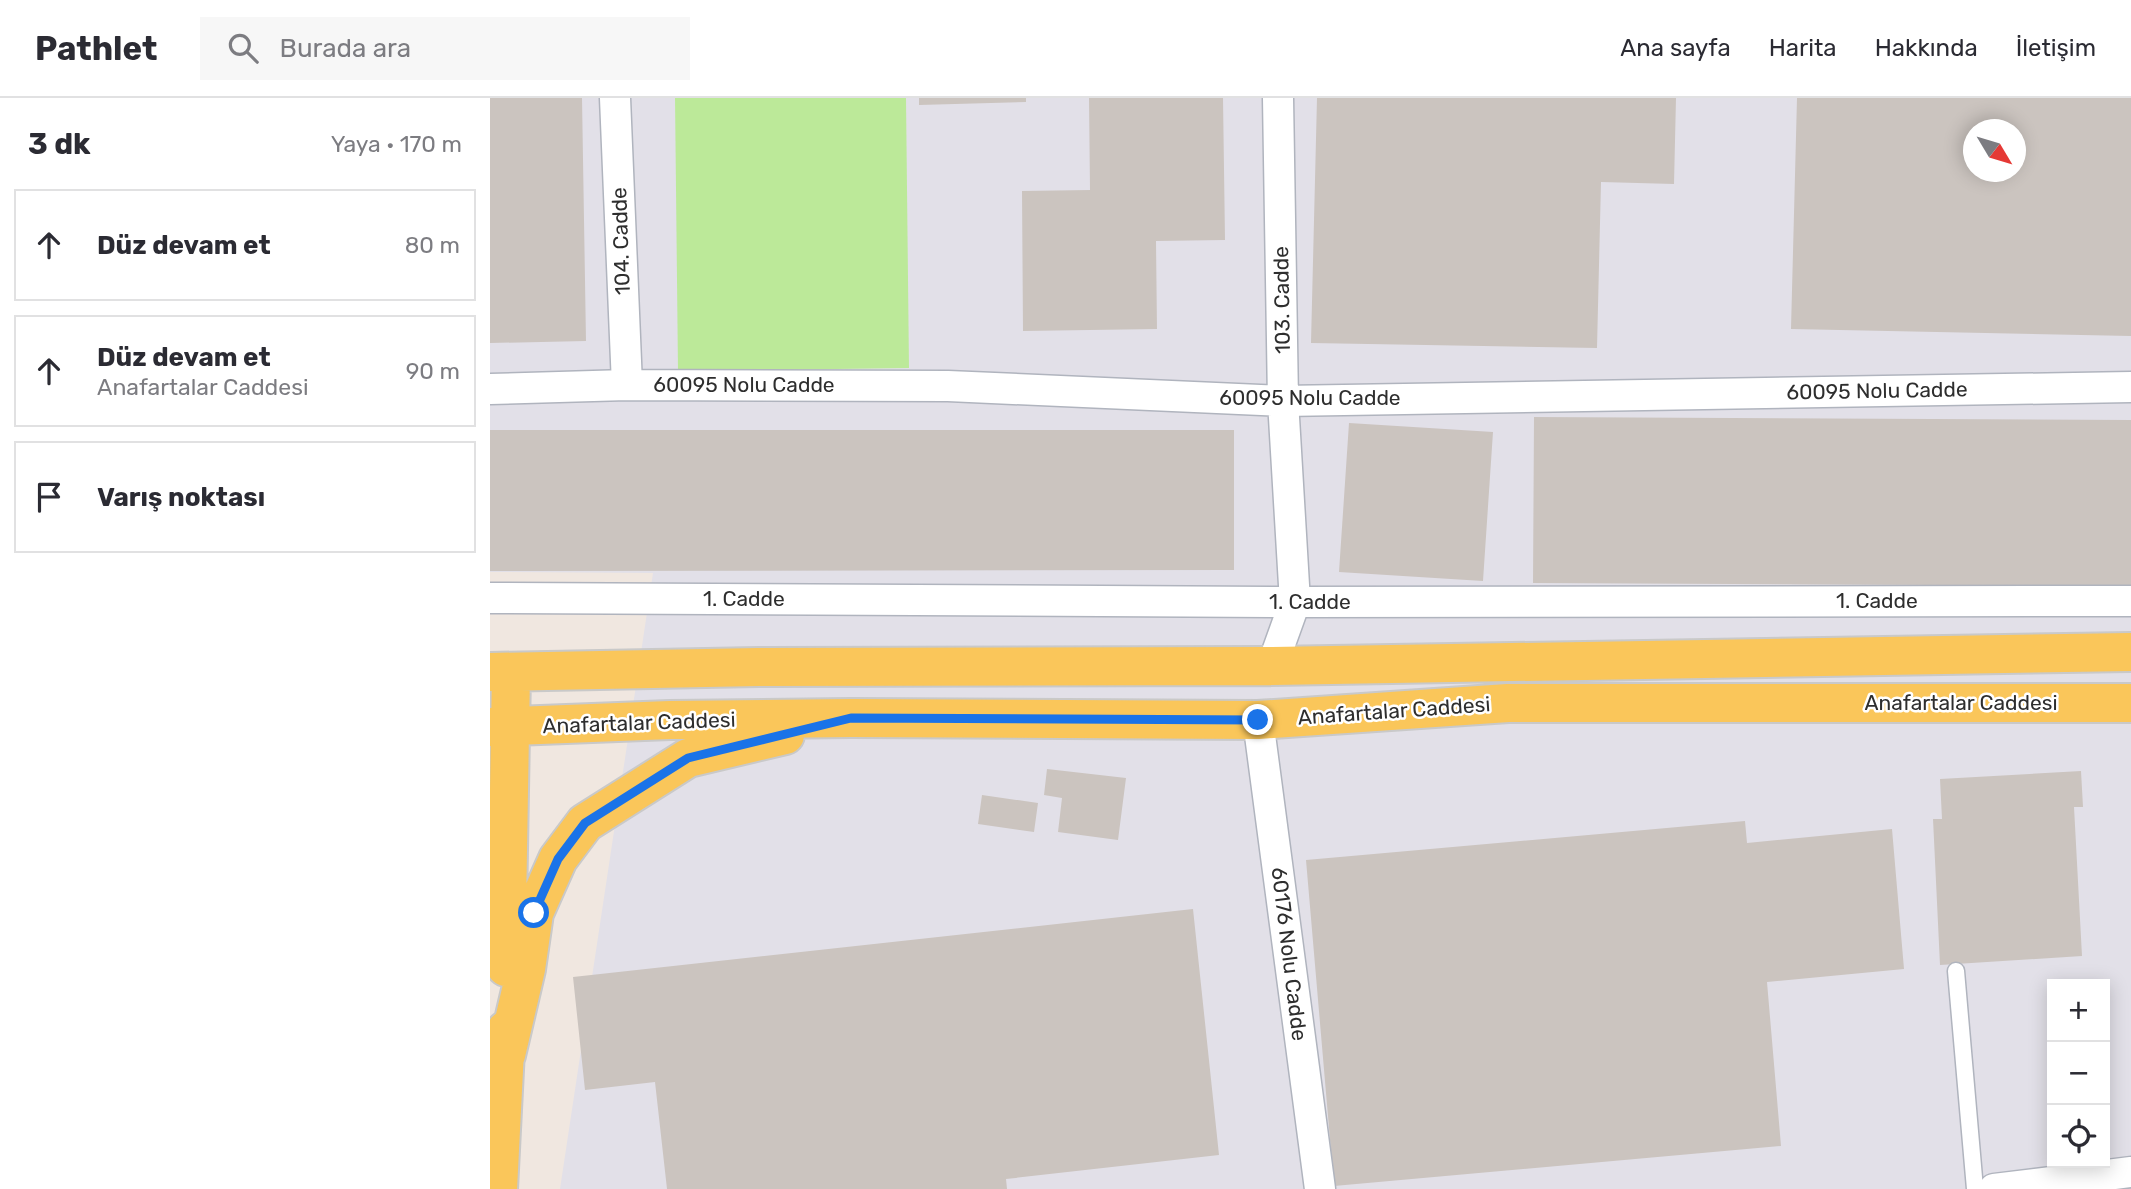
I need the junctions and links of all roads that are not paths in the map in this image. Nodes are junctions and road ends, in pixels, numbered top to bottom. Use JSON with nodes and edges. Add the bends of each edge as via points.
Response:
{"nodes":[{"id":1,"x":615,"y":98,"type":"edge"},
{"id":2,"x":1278,"y":98,"type":"edge"},
{"id":3,"x":627,"y":384,"type":"junction"},
{"id":4,"x":2131,"y":387,"type":"edge"},
{"id":5,"x":490,"y":389,"type":"edge"},
{"id":6,"x":1283,"y":401,"type":"junction"},
{"id":7,"x":490,"y":598,"type":"edge"},
{"id":8,"x":2131,"y":601,"type":"edge"},
{"id":9,"x":1295,"y":602,"type":"junction"},
{"id":10,"x":2131,"y":652,"type":"edge"},
{"id":11,"x":1272,"y":666,"type":"junction"},
{"id":12,"x":500,"y":672,"type":"edge"},
{"id":13,"x":2131,"y":703,"type":"edge"},
{"id":14,"x":851,"y":718,"type":"junction"},
{"id":15,"x":1258,"y":720,"type":"junction"},
{"id":16,"x":500,"y":727,"type":"edge"},
{"id":17,"x":1955,"y":971,"type":"dead end"},
{"id":18,"x":506,"y":1055,"type":"junction"},
{"id":19,"x":2113,"y":1178,"type":"edge"},
{"id":20,"x":498,"y":1189,"type":"edge"},
{"id":21,"x":1320,"y":1189,"type":"edge"},
{"id":22,"x":1975,"y":1189,"type":"edge"},
{"id":23,"x":1994,"y":1189,"type":"edge"}],
"edges":[{"from":1,"to":3,"type":"street","name":"104. Cadde"},
{"from":2,"to":6,"type":"street","name":"103. Cadde"},
{"from":3,"to":5,"type":"street","name":"60095 Nolu Cadde"},
{"from":3,"to":6,"type":"street","name":"60095 Nolu Cadde","via":[[948,386]]},
{"from":4,"to":6,"type":"street","name":"60095 Nolu Cadde"},
{"from":6,"to":9,"type":"street","name":"103. Cadde"},
{"from":7,"to":9,"type":"street","name":"1. Cadde"},
{"from":8,"to":9,"type":"street","name":"1. Cadde"},
{"from":9,"to":11,"type":"street","name":"103. Cadde"},
{"from":10,"to":11,"type":"main road","name":"Anafartalar Caddesi"},
{"from":11,"to":12,"type":"main road","name":"Anafartalar Caddesi"},
{"from":12,"to":16,"type":"main road"},
{"from":13,"to":15,"type":"main road","name":"Anafartalar Caddesi","via":[[1508,704]]},
{"from":14,"to":15,"type":"main road","name":"Anafartalar Caddesi"},
{"from":14,"to":16,"type":"main road","name":"Anafartalar Caddesi"},
{"from":14,"to":18,"type":"main road","via":[[688,758],[585,823],[558,859],[534,913]]},
{"from":15,"to":21,"type":"street","name":"60176 Nolu Cadde"},
{"from":16,"to":18,"type":"main road"},
{"from":17,"to":22,"type":"lane"},
{"from":18,"to":20,"type":"main road"},
{"from":19,"to":23,"type":"street"}]}
